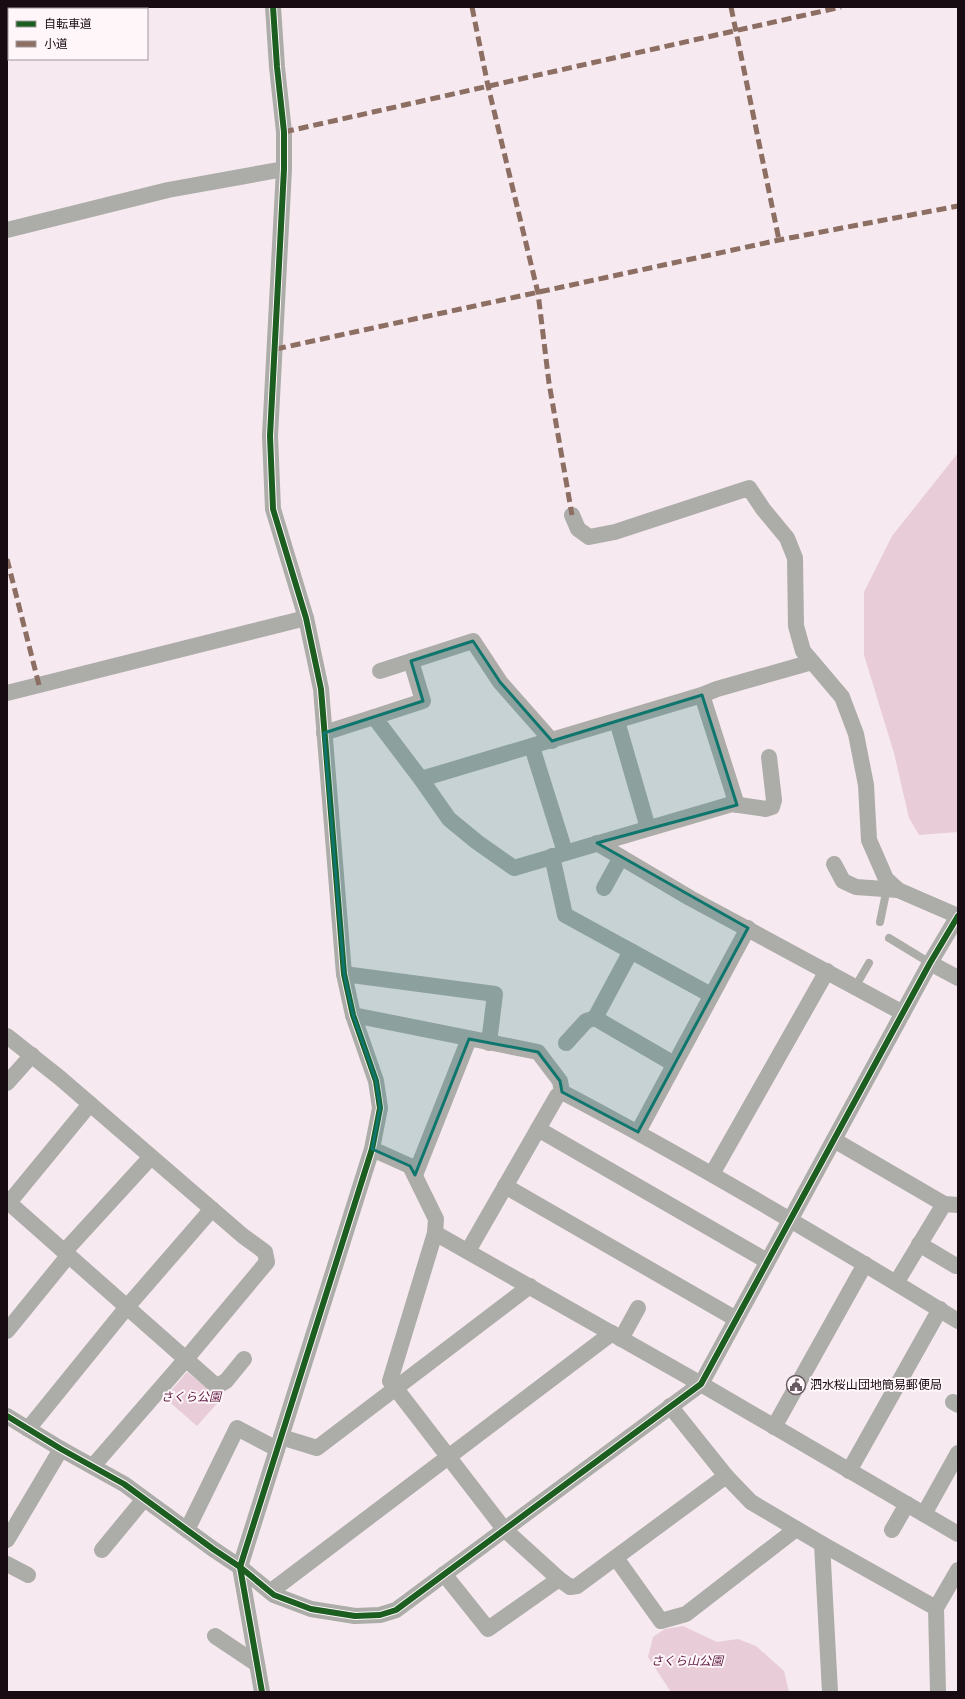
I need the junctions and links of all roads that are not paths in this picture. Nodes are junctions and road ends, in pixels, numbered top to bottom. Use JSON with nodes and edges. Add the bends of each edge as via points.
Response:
{"nodes":[{"id":1,"x":273,"y":7,"type":"edge"},
{"id":2,"x":284,"y":169,"type":"junction"},
{"id":3,"x":7,"y":230,"type":"edge"},
{"id":4,"x":572,"y":515,"type":"dead end"},
{"id":5,"x":306,"y":618,"type":"junction"},
{"id":6,"x":411,"y":661,"type":"junction"},
{"id":7,"x":812,"y":662,"type":"junction"},
{"id":8,"x":380,"y":671,"type":"dead end"},
{"id":9,"x":7,"y":693,"type":"edge"},
{"id":10,"x":702,"y":696,"type":"junction"},
{"id":11,"x":374,"y":718,"type":"junction"},
{"id":12,"x":617,"y":721,"type":"junction"},
{"id":13,"x":324,"y":733,"type":"junction"},
{"id":14,"x":552,"y":741,"type":"junction"},
{"id":15,"x":532,"y":746,"type":"junction"},
{"id":16,"x":769,"y":757,"type":"dead end"},
{"id":17,"x":421,"y":779,"type":"junction"},
{"id":18,"x":737,"y":805,"type":"junction"},
{"id":19,"x":648,"y":828,"type":"junction"},
{"id":20,"x":597,"y":843,"type":"junction"},
{"id":21,"x":558,"y":854,"type":"junction"},
{"id":22,"x":622,"y":857,"type":"junction"},
{"id":23,"x":834,"y":864,"type":"dead end"},
{"id":24,"x":604,"y":888,"type":"dead end"},
{"id":25,"x":893,"y":889,"type":"junction"},
{"id":26,"x":958,"y":916,"type":"edge"},
{"id":27,"x":880,"y":922,"type":"dead end"},
{"id":28,"x":748,"y":928,"type":"junction"},
{"id":29,"x":889,"y":938,"type":"dead end"},
{"id":30,"x":631,"y":951,"type":"junction"},
{"id":31,"x":869,"y":963,"type":"dead end"},
{"id":32,"x":930,"y":963,"type":"junction"},
{"id":33,"x":827,"y":971,"type":"junction"},
{"id":34,"x":344,"y":974,"type":"junction"},
{"id":35,"x":958,"y":978,"type":"edge"},
{"id":36,"x":855,"y":987,"type":"junction"},
{"id":37,"x":711,"y":995,"type":"junction"},
{"id":38,"x":903,"y":1013,"type":"junction"},
{"id":39,"x":354,"y":1016,"type":"junction"},
{"id":40,"x":595,"y":1018,"type":"junction"},
{"id":41,"x":7,"y":1036,"type":"edge"},
{"id":42,"x":469,"y":1039,"type":"junction"},
{"id":43,"x":489,"y":1043,"type":"junction"},
{"id":44,"x":566,"y":1043,"type":"dead end"},
{"id":45,"x":32,"y":1055,"type":"junction"},
{"id":46,"x":674,"y":1064,"type":"junction"},
{"id":47,"x":7,"y":1083,"type":"edge"},
{"id":48,"x":562,"y":1092,"type":"junction"},
{"id":49,"x":90,"y":1104,"type":"junction"},
{"id":50,"x":538,"y":1129,"type":"junction"},
{"id":51,"x":638,"y":1132,"type":"junction"},
{"id":52,"x":834,"y":1140,"type":"junction"},
{"id":53,"x":372,"y":1149,"type":"junction"},
{"id":54,"x":151,"y":1157,"type":"junction"},
{"id":55,"x":712,"y":1174,"type":"junction"},
{"id":56,"x":415,"y":1175,"type":"junction"},
{"id":57,"x":505,"y":1186,"type":"junction"},
{"id":58,"x":8,"y":1203,"type":"edge"},
{"id":59,"x":951,"y":1205,"type":"edge"},
{"id":60,"x":212,"y":1209,"type":"junction"},
{"id":61,"x":790,"y":1219,"type":"junction"},
{"id":62,"x":435,"y":1233,"type":"junction"},
{"id":63,"x":919,"y":1244,"type":"junction"},
{"id":64,"x":468,"y":1251,"type":"junction"},
{"id":65,"x":66,"y":1254,"type":"junction"},
{"id":66,"x":767,"y":1262,"type":"junction"},
{"id":67,"x":865,"y":1264,"type":"junction"},
{"id":68,"x":956,"y":1266,"type":"dead end"},
{"id":69,"x":896,"y":1283,"type":"junction"},
{"id":70,"x":530,"y":1286,"type":"junction"},
{"id":71,"x":127,"y":1307,"type":"junction"},
{"id":72,"x":638,"y":1308,"type":"dead end"},
{"id":73,"x":940,"y":1310,"type":"junction"},
{"id":74,"x":736,"y":1319,"type":"junction"},
{"id":75,"x":958,"y":1321,"type":"edge"},
{"id":76,"x":7,"y":1332,"type":"edge"},
{"id":77,"x":616,"y":1336,"type":"junction"},
{"id":78,"x":186,"y":1359,"type":"junction"},
{"id":79,"x":244,"y":1360,"type":"dead end"},
{"id":80,"x":701,"y":1384,"type":"junction"},
{"id":81,"x":396,"y":1388,"type":"junction"},
{"id":82,"x":670,"y":1406,"type":"junction"},
{"id":83,"x":7,"y":1416,"type":"edge"},
{"id":84,"x":774,"y":1427,"type":"junction"},
{"id":85,"x":28,"y":1429,"type":"junction"},
{"id":86,"x":279,"y":1443,"type":"junction"},
{"id":87,"x":60,"y":1449,"type":"junction"},
{"id":88,"x":958,"y":1454,"type":"edge"},
{"id":89,"x":449,"y":1456,"type":"junction"},
{"id":90,"x":93,"y":1466,"type":"junction"},
{"id":91,"x":849,"y":1471,"type":"junction"},
{"id":92,"x":726,"y":1476,"type":"junction"},
{"id":93,"x":144,"y":1499,"type":"junction"},
{"id":94,"x":907,"y":1504,"type":"junction"},
{"id":95,"x":924,"y":1514,"type":"junction"},
{"id":96,"x":12,"y":1519,"type":"edge"},
{"id":97,"x":504,"y":1529,"type":"junction"},
{"id":98,"x":796,"y":1529,"type":"junction"},
{"id":99,"x":187,"y":1530,"type":"junction"},
{"id":100,"x":892,"y":1530,"type":"dead end"},
{"id":101,"x":958,"y":1534,"type":"edge"},
{"id":102,"x":7,"y":1540,"type":"edge"},
{"id":103,"x":822,"y":1544,"type":"junction"},
{"id":104,"x":102,"y":1550,"type":"dead end"},
{"id":105,"x":616,"y":1558,"type":"junction"},
{"id":106,"x":7,"y":1564,"type":"edge"},
{"id":107,"x":240,"y":1566,"type":"junction"},
{"id":108,"x":958,"y":1570,"type":"edge"},
{"id":109,"x":444,"y":1574,"type":"junction"},
{"id":110,"x":28,"y":1575,"type":"dead end"},
{"id":111,"x":559,"y":1579,"type":"junction"},
{"id":112,"x":270,"y":1592,"type":"junction"},
{"id":113,"x":936,"y":1608,"type":"junction"},
{"id":114,"x":215,"y":1636,"type":"dead end"},
{"id":115,"x":257,"y":1664,"type":"junction"},
{"id":116,"x":262,"y":1692,"type":"edge"},
{"id":117,"x":830,"y":1692,"type":"edge"},
{"id":118,"x":938,"y":1692,"type":"edge"}],
"edges":[{"from":1,"to":2,"type":"street","via":[[276,67],[284,132]]},
{"from":2,"to":3,"type":"street","via":[[168,190]]},
{"from":2,"to":5,"type":"street","via":[[270,436],[273,510]]},
{"from":4,"to":7,"type":"street","via":[[578,529],[588,537],[615,532],[749,488],[787,538],[795,558],[796,626],[803,651]]},
{"from":5,"to":9,"type":"street"},
{"from":5,"to":13,"type":"street","via":[[321,689]]},
{"from":6,"to":8,"type":"street"},
{"from":6,"to":11,"type":"street","via":[[423,701]]},
{"from":6,"to":14,"type":"street","via":[[473,641],[500,682]]},
{"from":7,"to":10,"type":"street","via":[[716,689]]},
{"from":7,"to":25,"type":"street","via":[[842,697],[856,734],[866,785],[869,840]]},
{"from":10,"to":12,"type":"street"},
{"from":10,"to":18,"type":"street"},
{"from":11,"to":13,"type":"street"},
{"from":11,"to":17,"type":"street"},
{"from":12,"to":14,"type":"street"},
{"from":12,"to":19,"type":"street"},
{"from":13,"to":34,"type":"street"},
{"from":14,"to":15,"type":"street"},
{"from":15,"to":17,"type":"street"},
{"from":15,"to":21,"type":"street"},
{"from":16,"to":18,"type":"street","via":[[774,800],[772,807],[766,809]]},
{"from":17,"to":21,"type":"street","via":[[449,819],[514,868]]},
{"from":18,"to":19,"type":"street","via":[[732,804]]},
{"from":19,"to":20,"type":"street"},
{"from":20,"to":21,"type":"street"},
{"from":20,"to":22,"type":"street"},
{"from":21,"to":30,"type":"street","via":[[565,915]]},
{"from":22,"to":24,"type":"street"},
{"from":22,"to":28,"type":"street","via":[[690,898]]},
{"from":23,"to":25,"type":"street","via":[[843,881],[856,887]]},
{"from":25,"to":26,"type":"street"},
{"from":25,"to":27,"type":"lane"},
{"from":26,"to":32,"type":"street"},
{"from":28,"to":33,"type":"street"},
{"from":28,"to":37,"type":"street"},
{"from":29,"to":32,"type":"lane"},
{"from":30,"to":37,"type":"street"},
{"from":30,"to":40,"type":"street"},
{"from":31,"to":36,"type":"lane"},
{"from":32,"to":35,"type":"street"},
{"from":32,"to":38,"type":"street"},
{"from":33,"to":36,"type":"street"},
{"from":33,"to":55,"type":"street"},
{"from":34,"to":39,"type":"street"},
{"from":34,"to":43,"type":"street","via":[[495,994]]},
{"from":36,"to":38,"type":"street"},
{"from":37,"to":46,"type":"street"},
{"from":38,"to":52,"type":"street"},
{"from":39,"to":42,"type":"street"},
{"from":39,"to":53,"type":"street","via":[[376,1081],[380,1108]]},
{"from":40,"to":44,"type":"street","via":[[586,1020]]},
{"from":40,"to":46,"type":"street"},
{"from":41,"to":45,"type":"street"},
{"from":42,"to":43,"type":"street"},
{"from":42,"to":56,"type":"street"},
{"from":43,"to":48,"type":"street","via":[[538,1052],[560,1082]]},
{"from":45,"to":47,"type":"street"},
{"from":45,"to":49,"type":"street"},
{"from":46,"to":51,"type":"street"},
{"from":48,"to":50,"type":"street","via":[[557,1096]]},
{"from":48,"to":51,"type":"street"},
{"from":49,"to":54,"type":"street"},
{"from":49,"to":58,"type":"street"},
{"from":50,"to":57,"type":"street"},
{"from":50,"to":66,"type":"street"},
{"from":51,"to":55,"type":"street"},
{"from":52,"to":59,"type":"street"},
{"from":52,"to":61,"type":"street"},
{"from":53,"to":56,"type":"street","via":[[410,1166]]},
{"from":53,"to":86,"type":"street"},
{"from":54,"to":60,"type":"street"},
{"from":54,"to":65,"type":"street"},
{"from":55,"to":61,"type":"street"},
{"from":56,"to":62,"type":"street","via":[[436,1219]]},
{"from":57,"to":64,"type":"street"},
{"from":57,"to":74,"type":"street"},
{"from":58,"to":65,"type":"street"},
{"from":59,"to":63,"type":"street"},
{"from":60,"to":71,"type":"street"},
{"from":60,"to":78,"type":"street","via":[[265,1252],[267,1262]]},
{"from":61,"to":66,"type":"street"},
{"from":61,"to":67,"type":"street"},
{"from":62,"to":64,"type":"street"},
{"from":62,"to":81,"type":"street","via":[[390,1380]]},
{"from":63,"to":68,"type":"street"},
{"from":63,"to":69,"type":"street"},
{"from":64,"to":70,"type":"street"},
{"from":65,"to":71,"type":"street"},
{"from":65,"to":76,"type":"street"},
{"from":66,"to":74,"type":"street"},
{"from":67,"to":69,"type":"street"},
{"from":67,"to":84,"type":"street"},
{"from":69,"to":73,"type":"street"},
{"from":70,"to":77,"type":"street"},
{"from":70,"to":81,"type":"street"},
{"from":71,"to":78,"type":"street"},
{"from":71,"to":85,"type":"street"},
{"from":72,"to":77,"type":"street"},
{"from":73,"to":75,"type":"street"},
{"from":73,"to":91,"type":"street"},
{"from":74,"to":80,"type":"street"},
{"from":77,"to":80,"type":"street"},
{"from":77,"to":89,"type":"street"},
{"from":78,"to":79,"type":"street","via":[[214,1384],[219,1385],[226,1381]]},
{"from":78,"to":90,"type":"street"},
{"from":80,"to":82,"type":"street"},
{"from":80,"to":84,"type":"street"},
{"from":81,"to":86,"type":"street","via":[[317,1448]]},
{"from":81,"to":89,"type":"street"},
{"from":82,"to":92,"type":"street"},
{"from":82,"to":97,"type":"street"},
{"from":83,"to":85,"type":"street"},
{"from":84,"to":91,"type":"street"},
{"from":85,"to":87,"type":"street"},
{"from":86,"to":99,"type":"street","via":[[237,1428]]},
{"from":86,"to":107,"type":"street"},
{"from":87,"to":90,"type":"street"},
{"from":87,"to":96,"type":"street"},
{"from":88,"to":95,"type":"street"},
{"from":89,"to":97,"type":"street"},
{"from":89,"to":112,"type":"street"},
{"from":90,"to":93,"type":"street"},
{"from":91,"to":94,"type":"street"},
{"from":92,"to":98,"type":"street","via":[[751,1502]]},
{"from":92,"to":105,"type":"street"},
{"from":93,"to":99,"type":"street"},
{"from":93,"to":104,"type":"street"},
{"from":94,"to":95,"type":"street"},
{"from":94,"to":100,"type":"street"},
{"from":95,"to":101,"type":"street"},
{"from":96,"to":102,"type":"street"},
{"from":97,"to":109,"type":"street"},
{"from":97,"to":111,"type":"street"},
{"from":98,"to":103,"type":"street"},
{"from":98,"to":105,"type":"street","via":[[686,1614],[661,1620]]},
{"from":99,"to":107,"type":"street"},
{"from":103,"to":113,"type":"street"},
{"from":103,"to":117,"type":"street"},
{"from":105,"to":111,"type":"street","via":[[577,1586],[570,1586]]},
{"from":106,"to":110,"type":"street"},
{"from":107,"to":112,"type":"street"},
{"from":107,"to":115,"type":"street"},
{"from":108,"to":113,"type":"street"},
{"from":109,"to":111,"type":"street","via":[[488,1629]]},
{"from":109,"to":112,"type":"street","via":[[396,1610],[380,1615],[355,1616],[311,1609]]},
{"from":113,"to":118,"type":"street"},
{"from":114,"to":115,"type":"street"},
{"from":115,"to":116,"type":"street"}]}
